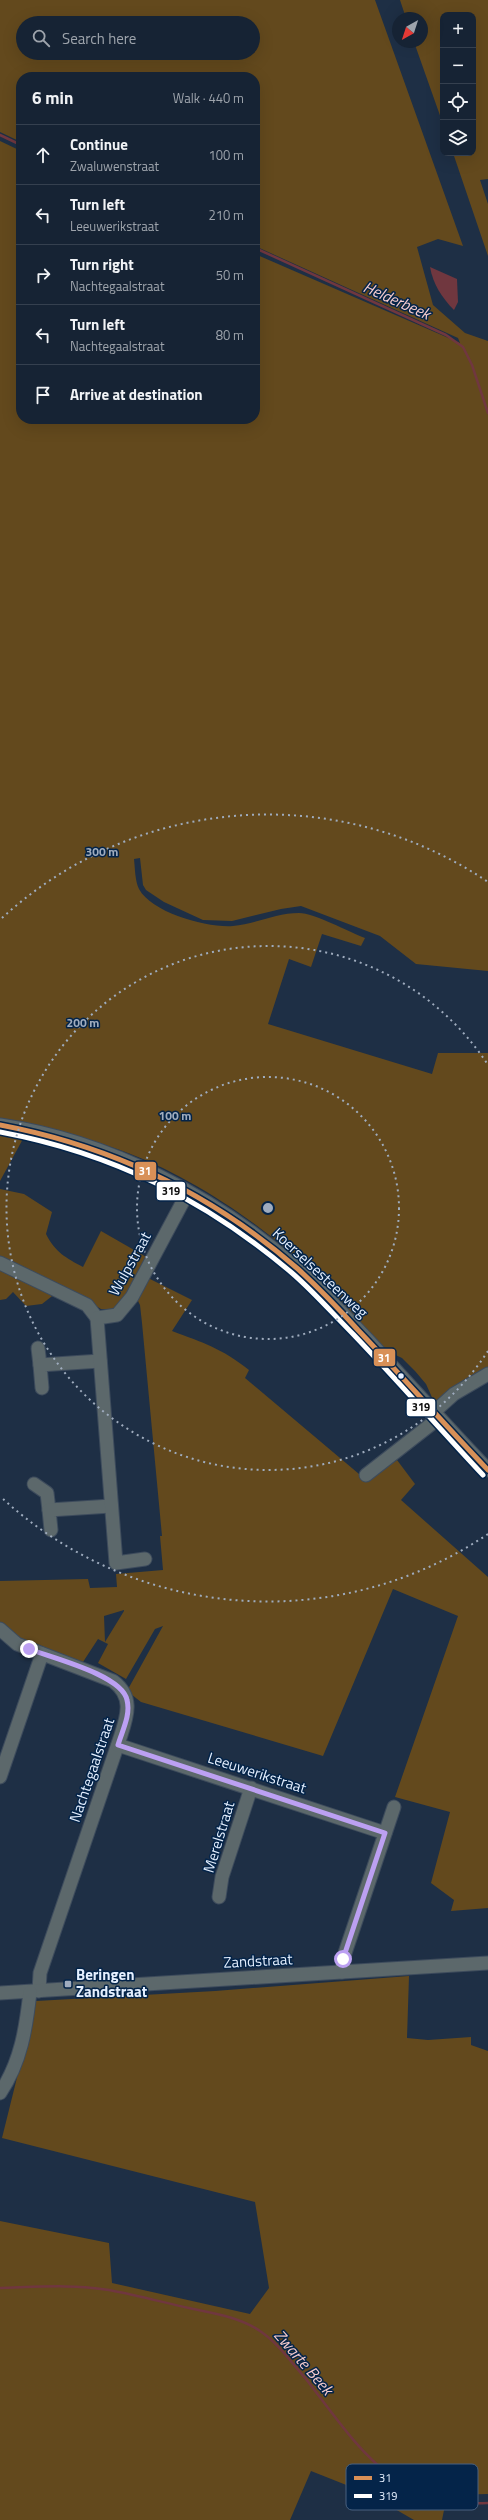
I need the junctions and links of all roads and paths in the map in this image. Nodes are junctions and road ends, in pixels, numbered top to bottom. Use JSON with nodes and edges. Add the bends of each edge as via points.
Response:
{"nodes":[{"id":1,"x":0,"y":1125,"type":"edge"},
{"id":2,"x":188,"y":1192,"type":"junction"},
{"id":3,"x":0,"y":1262,"type":"edge"},
{"id":4,"x":97,"y":1318,"type":"junction"},
{"id":5,"x":38,"y":1348,"type":"dead end"},
{"id":6,"x":100,"y":1361,"type":"junction"},
{"id":7,"x":40,"y":1365,"type":"junction"},
{"id":8,"x":488,"y":1374,"type":"edge"},
{"id":9,"x":42,"y":1388,"type":"dead end"},
{"id":10,"x":436,"y":1415,"type":"junction"},
{"id":11,"x":488,"y":1470,"type":"edge"},
{"id":12,"x":366,"y":1475,"type":"dead end"},
{"id":13,"x":34,"y":1484,"type":"dead end"},
{"id":14,"x":111,"y":1506,"type":"junction"},
{"id":15,"x":49,"y":1510,"type":"junction"},
{"id":16,"x":51,"y":1530,"type":"dead end"},
{"id":17,"x":145,"y":1559,"type":"dead end"},
{"id":18,"x":0,"y":1629,"type":"edge"},
{"id":19,"x":42,"y":1654,"type":"junction"},
{"id":20,"x":118,"y":1745,"type":"junction"},
{"id":21,"x":0,"y":1777,"type":"edge"},
{"id":22,"x":251,"y":1788,"type":"junction"},
{"id":23,"x":394,"y":1807,"type":"dead end"},
{"id":24,"x":385,"y":1833,"type":"junction"},
{"id":25,"x":219,"y":1897,"type":"dead end"},
{"id":26,"x":488,"y":1962,"type":"edge"},
{"id":27,"x":342,"y":1972,"type":"junction"},
{"id":28,"x":35,"y":1992,"type":"junction"},
{"id":29,"x":0,"y":1993,"type":"edge"},
{"id":30,"x":0,"y":2093,"type":"edge"}],
"edges":[{"from":1,"to":2,"type":"street","name":"Koerselsesteenweg","via":[[66,1140],[113,1155]]},
{"from":2,"to":4,"type":"street","name":"Wulpstraat","via":[[132,1297],[117,1315]]},
{"from":2,"to":10,"type":"street","name":"Koerselsesteenweg","via":[[235,1219],[299,1270]]},
{"from":3,"to":4,"type":"street","via":[[87,1305]]},
{"from":4,"to":6,"type":"street"},
{"from":5,"to":7,"type":"street"},
{"from":6,"to":7,"type":"street"},
{"from":6,"to":14,"type":"street"},
{"from":7,"to":9,"type":"street"},
{"from":8,"to":10,"type":"street","via":[[454,1394]]},
{"from":10,"to":11,"type":"street","name":"Koerselsesteenweg"},
{"from":10,"to":12,"type":"street"},
{"from":13,"to":15,"type":"street","via":[[47,1493]]},
{"from":14,"to":15,"type":"street"},
{"from":14,"to":17,"type":"street","via":[[116,1563]]},
{"from":15,"to":16,"type":"street"},
{"from":18,"to":19,"type":"street","name":"Nachtegaalstraat","via":[[17,1644]]},
{"from":19,"to":20,"type":"street","name":"Nachtegaalstraat","via":[[104,1677],[120,1686],[125,1693],[128,1708]]},
{"from":19,"to":21,"type":"street"},
{"from":20,"to":22,"type":"street","name":"Leeuwerikstraat"},
{"from":20,"to":28,"type":"street","name":"Nachtegaalstraat"},
{"from":22,"to":24,"type":"street","name":"Leeuwerikstraat"},
{"from":22,"to":25,"type":"street","name":"Merelstraat","via":[[222,1878]]},
{"from":23,"to":24,"type":"street"},
{"from":24,"to":27,"type":"street","via":[[343,1959]]},
{"from":26,"to":27,"type":"street","name":"Zandstraat"},
{"from":27,"to":28,"type":"street","name":"Zandstraat"},
{"from":28,"to":29,"type":"street","name":"Zandstraat"},
{"from":28,"to":30,"type":"street","via":[[14,2068]]}]}
